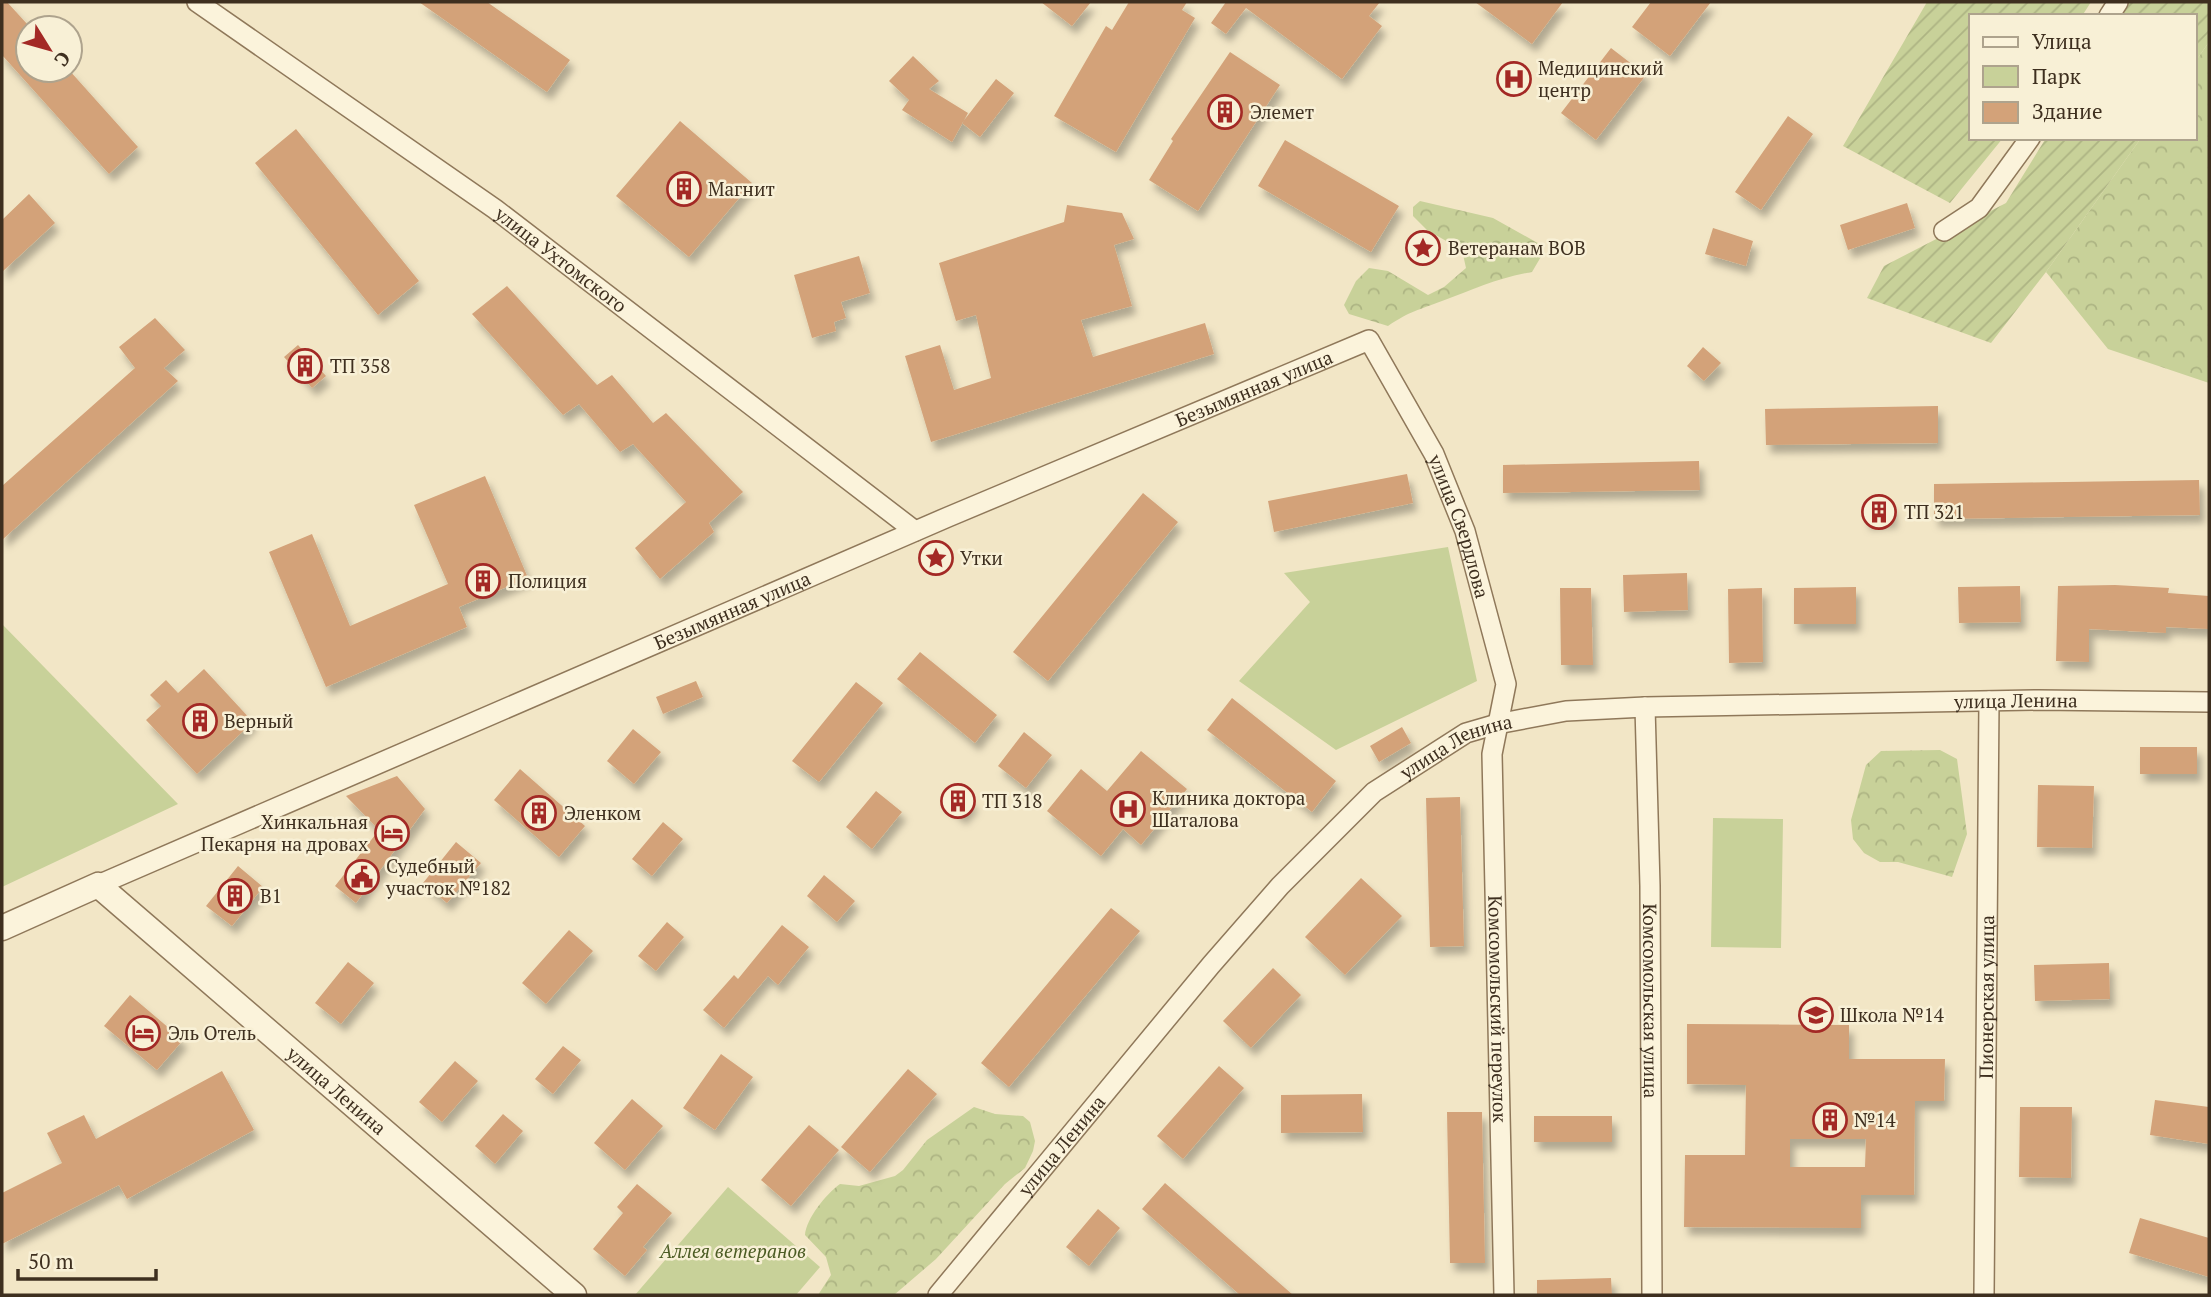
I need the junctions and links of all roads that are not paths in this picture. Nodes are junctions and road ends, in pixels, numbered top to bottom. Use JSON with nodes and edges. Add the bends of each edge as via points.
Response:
{"nodes":[{"id":1,"x":197,"y":2,"type":"edge"},
{"id":2,"x":2030,"y":140,"type":"edge"},
{"id":3,"x":1944,"y":231,"type":"dead end"},
{"id":4,"x":1369,"y":340,"type":"joint"},
{"id":5,"x":915,"y":531,"type":"junction"},
{"id":6,"x":1989,"y":701,"type":"junction"},
{"id":7,"x":2209,"y":702,"type":"edge"},
{"id":8,"x":1645,"y":707,"type":"junction"},
{"id":9,"x":1497,"y":724,"type":"junction"},
{"id":10,"x":98,"y":885,"type":"junction"},
{"id":11,"x":2,"y":928,"type":"edge"},
{"id":12,"x":574,"y":1295,"type":"edge"},
{"id":13,"x":938,"y":1295,"type":"edge"},
{"id":14,"x":1504,"y":1295,"type":"edge"},
{"id":15,"x":1652,"y":1295,"type":"edge"},
{"id":16,"x":1984,"y":1295,"type":"edge"}],
"edges":[{"from":1,"to":5,"type":"street","name":"улица Ухтомского","via":[[495,209]]},
{"from":2,"to":3,"type":"street","via":[[1979,208]]},
{"from":4,"to":5,"type":"street","name":"Безымянная улица"},
{"from":4,"to":9,"type":"street","name":"улица Свердлова","via":[[1434,454],[1465,531],[1506,684]]},
{"from":5,"to":10,"type":"street","name":"Безымянная улица"},
{"from":6,"to":7,"type":"street","name":"улица Ленина"},
{"from":6,"to":8,"type":"street","name":"улица Ленина"},
{"from":6,"to":16,"type":"street","name":"Пионерская улица"},
{"from":8,"to":9,"type":"street","name":"улица Ленина","via":[[1566,711]]},
{"from":8,"to":15,"type":"street","name":"Комсомольская улица","via":[[1651,900]]},
{"from":9,"to":13,"type":"street","name":"улица Ленина","via":[[1466,733],[1374,792],[1280,886]]},
{"from":9,"to":14,"type":"street","name":"Комсомольский переулок","via":[[1492,754]]},
{"from":10,"to":11,"type":"street"},
{"from":10,"to":12,"type":"street","name":"улица Ленина"}]}
